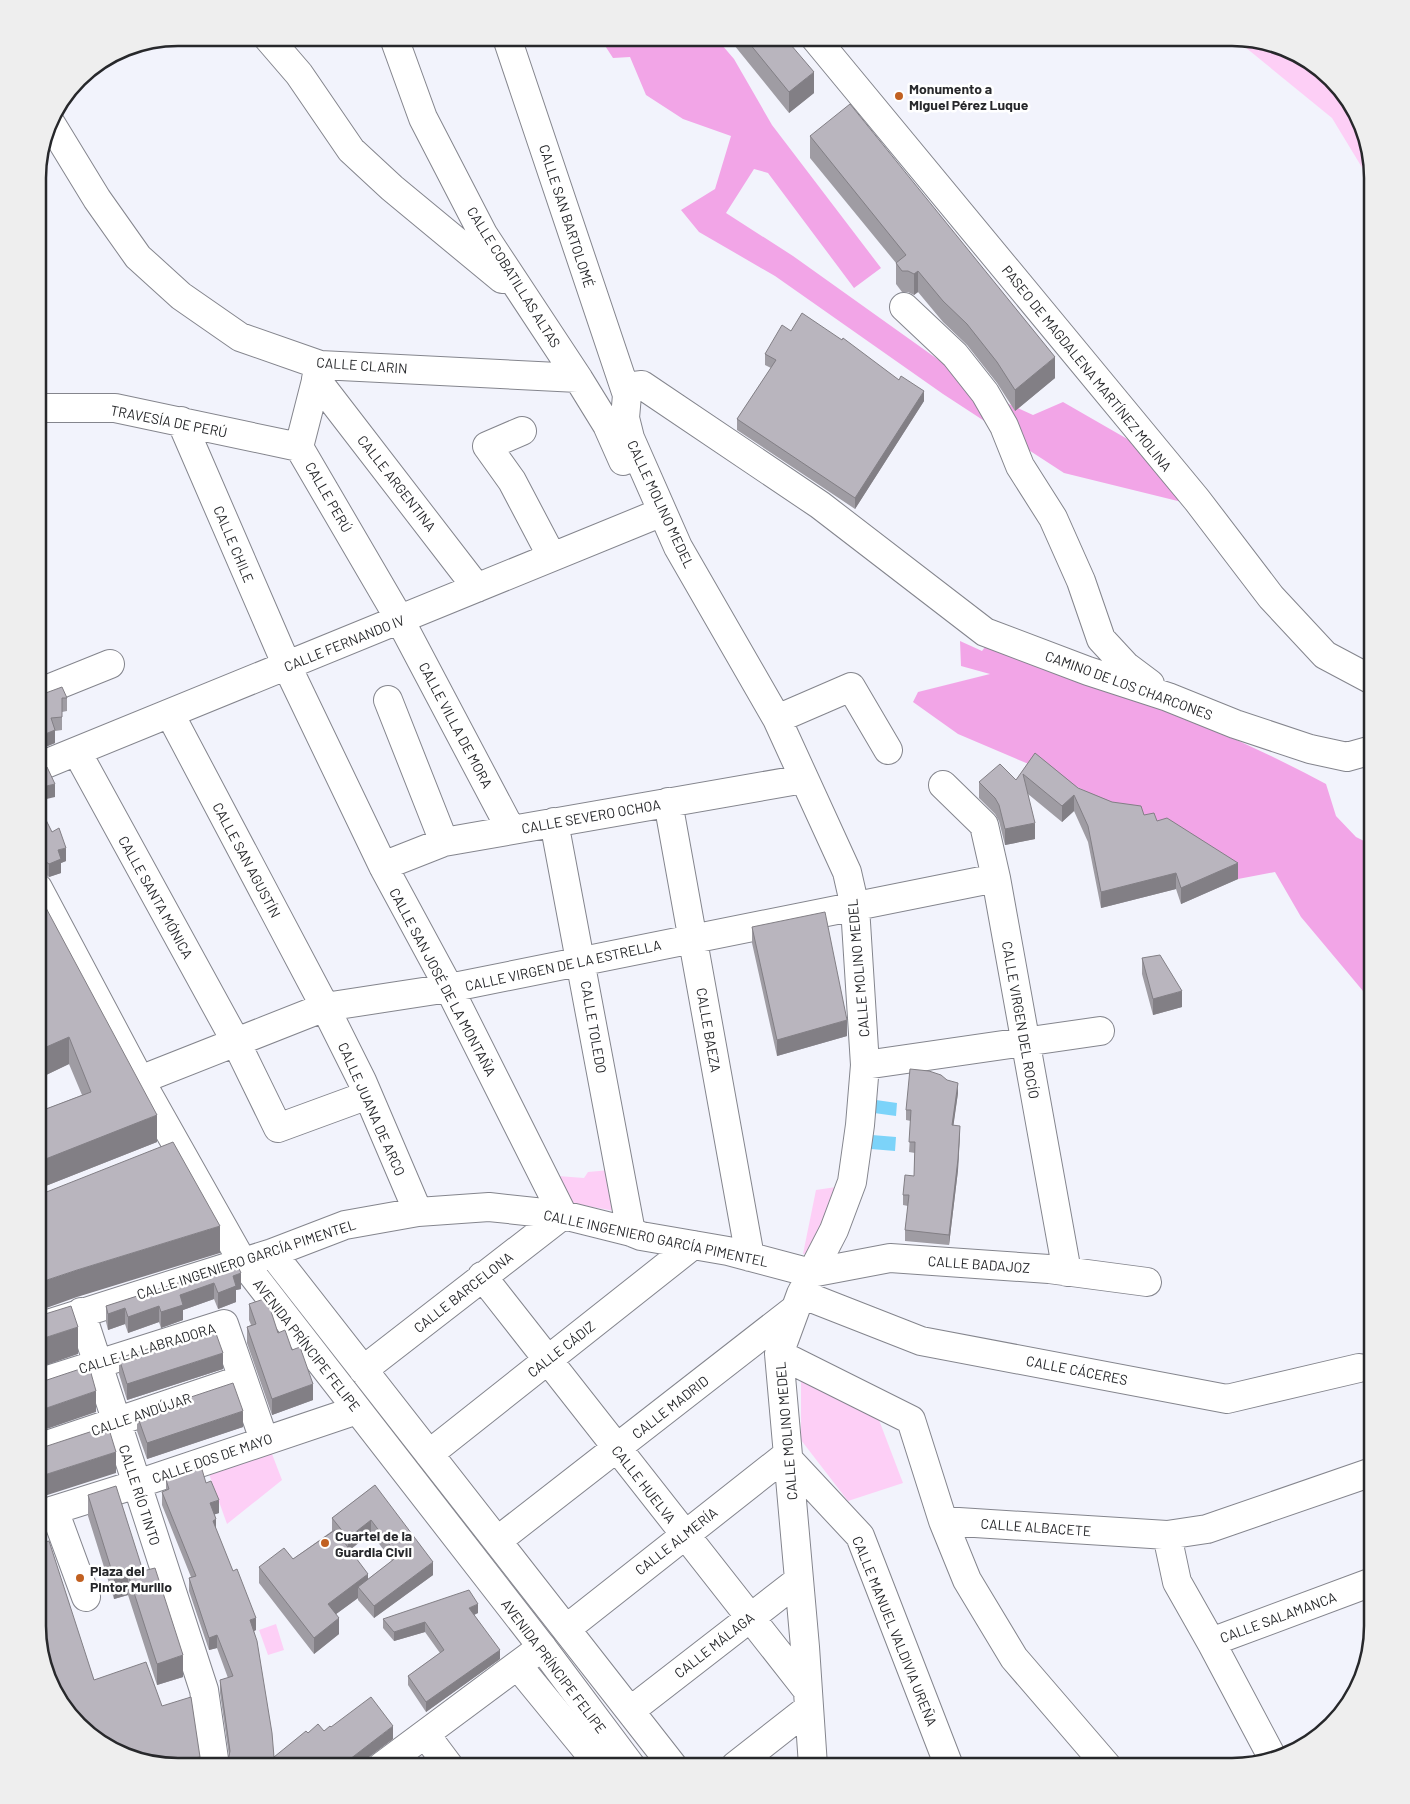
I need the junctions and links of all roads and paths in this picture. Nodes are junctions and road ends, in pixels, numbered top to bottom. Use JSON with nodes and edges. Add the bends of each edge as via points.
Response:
{"nodes":[{"id":1,"x":275,"y":46,"type":"edge"},
{"id":2,"x":397,"y":46,"type":"edge"},
{"id":3,"x":510,"y":46,"type":"edge"},
{"id":4,"x":822,"y":47,"type":"edge"},
{"id":5,"x":55,"y":131,"type":"edge"},
{"id":6,"x":529,"y":302,"type":"junction"},
{"id":7,"x":904,"y":307,"type":"dead end"},
{"id":8,"x":318,"y":372,"type":"junction"},
{"id":9,"x":578,"y":378,"type":"junction"},
{"id":10,"x":627,"y":395,"type":"junction"},
{"id":11,"x":47,"y":408,"type":"edge"},
{"id":12,"x":181,"y":422,"type":"junction"},
{"id":13,"x":522,"y":431,"type":"dead end"},
{"id":14,"x":299,"y":447,"type":"junction"},
{"id":15,"x":650,"y":516,"type":"junction"},
{"id":16,"x":678,"y":547,"type":"junction"},
{"id":17,"x":552,"y":558,"type":"junction"},
{"id":18,"x":477,"y":588,"type":"junction"},
{"id":19,"x":400,"y":620,"type":"junction"},
{"id":20,"x":110,"y":664,"type":"dead end"},
{"id":21,"x":287,"y":666,"type":"junction"},
{"id":22,"x":1364,"y":677,"type":"edge"},
{"id":23,"x":47,"y":690,"type":"edge"},
{"id":24,"x":1168,"y":696,"type":"junction"},
{"id":25,"x":388,"y":700,"type":"dead end"},
{"id":26,"x":170,"y":714,"type":"junction"},
{"id":27,"x":777,"y":719,"type":"junction"},
{"id":28,"x":888,"y":750,"type":"dead end"},
{"id":29,"x":77,"y":752,"type":"junction"},
{"id":30,"x":1364,"y":752,"type":"edge"},
{"id":31,"x":47,"y":764,"type":"edge"},
{"id":32,"x":804,"y":779,"type":"junction"},
{"id":33,"x":943,"y":785,"type":"dead end"},
{"id":34,"x":668,"y":802,"type":"junction"},
{"id":35,"x":554,"y":822,"type":"junction"},
{"id":36,"x":511,"y":830,"type":"junction"},
{"id":37,"x":444,"y":842,"type":"junction"},
{"id":38,"x":383,"y":866,"type":"junction"},
{"id":39,"x":996,"y":878,"type":"junction"},
{"id":40,"x":46,"y":904,"type":"edge"},
{"id":41,"x":855,"y":907,"type":"junction"},
{"id":42,"x":693,"y":938,"type":"junction"},
{"id":43,"x":582,"y":963,"type":"junction"},
{"id":44,"x":449,"y":988,"type":"junction"},
{"id":45,"x":325,"y":1007,"type":"junction"},
{"id":46,"x":1100,"y":1030,"type":"dead end"},
{"id":47,"x":1025,"y":1041,"type":"junction"},
{"id":48,"x":236,"y":1042,"type":"junction"},
{"id":49,"x":865,"y":1065,"type":"junction"},
{"id":50,"x":140,"y":1080,"type":"junction"},
{"id":51,"x":368,"y":1095,"type":"junction"},
{"id":52,"x":418,"y":1212,"type":"junction"},
{"id":53,"x":563,"y":1215,"type":"junction"},
{"id":54,"x":631,"y":1232,"type":"junction"},
{"id":55,"x":693,"y":1245,"type":"junction"},
{"id":56,"x":272,"y":1253,"type":"junction"},
{"id":57,"x":750,"y":1257,"type":"junction"},
{"id":58,"x":242,"y":1261,"type":"junction"},
{"id":59,"x":1067,"y":1272,"type":"junction"},
{"id":60,"x":482,"y":1276,"type":"junction"},
{"id":61,"x":1147,"y":1282,"type":"dead end"},
{"id":62,"x":802,"y":1292,"type":"junction"},
{"id":63,"x":81,"y":1312,"type":"junction"},
{"id":64,"x":46,"y":1324,"type":"edge"},
{"id":65,"x":779,"y":1354,"type":"junction"},
{"id":66,"x":548,"y":1360,"type":"junction"},
{"id":67,"x":97,"y":1363,"type":"junction"},
{"id":68,"x":1359,"y":1368,"type":"dead end"},
{"id":69,"x":363,"y":1370,"type":"junction"},
{"id":70,"x":243,"y":1379,"type":"junction"},
{"id":71,"x":46,"y":1380,"type":"edge"},
{"id":72,"x":357,"y":1410,"type":"junction"},
{"id":73,"x":116,"y":1423,"type":"junction"},
{"id":74,"x":264,"y":1440,"type":"junction"},
{"id":75,"x":46,"y":1445,"type":"edge"},
{"id":76,"x":616,"y":1448,"type":"junction"},
{"id":77,"x":429,"y":1454,"type":"junction"},
{"id":78,"x":788,"y":1457,"type":"junction"},
{"id":79,"x":1364,"y":1475,"type":"edge"},
{"id":80,"x":137,"y":1484,"type":"junction"},
{"id":81,"x":46,"y":1512,"type":"edge"},
{"id":82,"x":943,"y":1521,"type":"junction"},
{"id":83,"x":684,"y":1534,"type":"junction"},
{"id":84,"x":1167,"y":1535,"type":"junction"},
{"id":85,"x":497,"y":1541,"type":"junction"},
{"id":86,"x":799,"y":1580,"type":"junction"},
{"id":87,"x":1364,"y":1585,"type":"edge"},
{"id":88,"x":86,"y":1598,"type":"dead end"},
{"id":89,"x":749,"y":1618,"type":"junction"},
{"id":90,"x":566,"y":1629,"type":"junction"},
{"id":91,"x":1212,"y":1642,"type":"junction"},
{"id":92,"x":547,"y":1655,"type":"junction"},
{"id":93,"x":524,"y":1673,"type":"junction"},
{"id":94,"x":808,"y":1700,"type":"junction"},
{"id":95,"x":630,"y":1711,"type":"junction"},
{"id":96,"x":436,"y":1749,"type":"edge"},
{"id":97,"x":1269,"y":1752,"type":"edge"},
{"id":98,"x":214,"y":1758,"type":"edge"},
{"id":99,"x":407,"y":1758,"type":"edge"},
{"id":100,"x":422,"y":1758,"type":"edge"},
{"id":101,"x":593,"y":1758,"type":"edge"},
{"id":102,"x":625,"y":1758,"type":"edge"},
{"id":103,"x":667,"y":1758,"type":"edge"},
{"id":104,"x":744,"y":1758,"type":"edge"},
{"id":105,"x":812,"y":1758,"type":"edge"},
{"id":106,"x":946,"y":1758,"type":"edge"},
{"id":107,"x":1100,"y":1758,"type":"edge"}],
"edges":[{"from":1,"to":6,"type":"street","via":[[299,74],[351,150]]},
{"from":2,"to":6,"type":"street","name":"CALLE COBATILLAS ALTAS","via":[[423,118],[483,234]]},
{"from":3,"to":10,"type":"street","name":"CALLE SAN BARTOLOMÉ"},
{"from":4,"to":22,"type":"street","name":"PASEO DE MAGDALENA MARTÍNEZ MOLINA","via":[[1197,500],[1271,597],[1325,655]]},
{"from":5,"to":8,"type":"street","name":"CALLE CLARIN","via":[[97,199],[138,256],[181,296],[240,337]]},
{"from":6,"to":9,"type":"street","name":"CALLE COBATILLAS ALTAS"},
{"from":7,"to":24,"type":"street","via":[[955,355],[985,393],[1004,426],[1020,466],[1053,518],[1081,581],[1100,639],[1126,666]]},
{"from":8,"to":9,"type":"street","name":"CALLE CLARIN"},
{"from":8,"to":14,"type":"street","name":"CALLE PERÚ"},
{"from":8,"to":18,"type":"street","name":"CALLE ARGENTINA"},
{"from":9,"to":15,"type":"street","via":[[607,425]]},
{"from":10,"to":16,"type":"street","name":"CALLE MOLINO MEDEL","via":[[625,418],[630,438]]},
{"from":10,"to":24,"type":"street","name":"CAMINO DE LOS CHARCONES","via":[[634,386],[642,385],[820,505],[985,632],[1088,671]]},
{"from":11,"to":12,"type":"street","name":"TRAVESÍA DE PERÚ","via":[[115,408]]},
{"from":12,"to":14,"type":"street","name":"TRAVESÍA DE PERÚ"},
{"from":12,"to":21,"type":"street","name":"CALLE CHILE"},
{"from":13,"to":17,"type":"street","via":[[478,450],[512,481]]},
{"from":14,"to":19,"type":"street","name":"CALLE PERÚ"},
{"from":15,"to":16,"type":"street","via":[[669,546]]},
{"from":15,"to":17,"type":"street","name":"CALLE FERNANDO IV"},
{"from":16,"to":27,"type":"street","name":"CALLE MOLINO MEDEL"},
{"from":17,"to":18,"type":"street","name":"CALLE FERNANDO IV"},
{"from":18,"to":19,"type":"street","name":"CALLE FERNANDO IV"},
{"from":19,"to":21,"type":"street","name":"CALLE FERNANDO IV"},
{"from":19,"to":36,"type":"street","name":"CALLE VILLA DE MORA"},
{"from":20,"to":23,"type":"street"},
{"from":21,"to":26,"type":"street","name":"CALLE FERNANDO IV"},
{"from":21,"to":38,"type":"street","name":"CALLE SAN JOSÉ DE LA MONTAÑA"},
{"from":24,"to":30,"type":"street","name":"CAMINO DE LOS CHARCONES","via":[[1310,749],[1347,756]]},
{"from":25,"to":37,"type":"street"},
{"from":26,"to":29,"type":"street","name":"CALLE FERNANDO IV"},
{"from":26,"to":45,"type":"street","name":"CALLE SAN AGUSTÍN"},
{"from":27,"to":28,"type":"street","via":[[851,686]]},
{"from":27,"to":32,"type":"street","name":"CALLE MOLINO MEDEL"},
{"from":29,"to":31,"type":"street","name":"CALLE FERNANDO IV"},
{"from":29,"to":48,"type":"street","name":"CALLE SANTA MÓNICA"},
{"from":32,"to":34,"type":"street","name":"CALLE SEVERO OCHOA"},
{"from":32,"to":41,"type":"street","name":"CALLE MOLINO MEDEL","via":[[847,872]]},
{"from":33,"to":39,"type":"street","name":"CALLE VIRGEN DEL ROCÍO","via":[[984,825]]},
{"from":34,"to":35,"type":"street","name":"CALLE SEVERO OCHOA"},
{"from":34,"to":42,"type":"street","name":"CALLE BAEZA"},
{"from":35,"to":36,"type":"street","name":"CALLE SEVERO OCHOA"},
{"from":35,"to":43,"type":"street","name":"CALLE TOLEDO"},
{"from":36,"to":37,"type":"street","name":"CALLE SEVERO OCHOA"},
{"from":37,"to":38,"type":"street","name":"CALLE SEVERO OCHOA"},
{"from":38,"to":44,"type":"street","name":"CALLE SAN JOSÉ DE LA MONTAÑA"},
{"from":39,"to":41,"type":"street","name":"CALLE VIRGEN DE LA ESTRELLA"},
{"from":39,"to":47,"type":"street","name":"CALLE VIRGEN DEL ROCÍO"},
{"from":40,"to":50,"type":"street","name":"AVENIDA PRÍNCIPE FELIPE"},
{"from":41,"to":42,"type":"street","name":"CALLE VIRGEN DE LA ESTRELLA"},
{"from":41,"to":49,"type":"street","name":"CALLE MOLINO MEDEL"},
{"from":42,"to":43,"type":"street","name":"CALLE VIRGEN DE LA ESTRELLA"},
{"from":42,"to":57,"type":"street","name":"CALLE BAEZA"},
{"from":43,"to":44,"type":"street","name":"CALLE VIRGEN DE LA ESTRELLA"},
{"from":43,"to":54,"type":"street","name":"CALLE TOLEDO"},
{"from":44,"to":45,"type":"street","name":"CALLE VIRGEN DE LA ESTRELLA"},
{"from":44,"to":53,"type":"street","name":"CALLE SAN JOSÉ DE LA MONTAÑA"},
{"from":45,"to":48,"type":"street","name":"CALLE VIRGEN DE LA ESTRELLA"},
{"from":45,"to":51,"type":"street","name":"CALLE JUANA DE ARCO"},
{"from":46,"to":47,"type":"street"},
{"from":47,"to":49,"type":"street"},
{"from":47,"to":59,"type":"street","name":"CALLE VIRGEN DEL ROCÍO"},
{"from":48,"to":50,"type":"street","name":"CALLE VIRGEN DE LA ESTRELLA"},
{"from":48,"to":51,"type":"street","name":"CALLE SANTA MÓNICA","via":[[278,1128]]},
{"from":49,"to":62,"type":"street","name":"CALLE MOLINO MEDEL","via":[[852,1182],[834,1230]]},
{"from":50,"to":58,"type":"street","name":"AVENIDA PRÍNCIPE FELIPE","via":[[169,1155]]},
{"from":51,"to":52,"type":"street","name":"CALLE JUANA DE ARCO"},
{"from":52,"to":53,"type":"street","name":"CALLE INGENIERO GARCÍA PIMENTEL","via":[[490,1207]]},
{"from":52,"to":56,"type":"street","name":"CALLE INGENIERO GARCÍA PIMENTEL","via":[[344,1225]]},
{"from":53,"to":54,"type":"street","name":"CALLE INGENIERO GARCÍA PIMENTEL"},
{"from":53,"to":60,"type":"street","name":"CALLE BARCELONA"},
{"from":54,"to":55,"type":"street","name":"CALLE INGENIERO GARCÍA PIMENTEL"},
{"from":55,"to":57,"type":"street","name":"CALLE INGENIERO GARCÍA PIMENTEL"},
{"from":55,"to":66,"type":"street","name":"CALLE CÁDIZ"},
{"from":56,"to":58,"type":"street","name":"CALLE INGENIERO GARCÍA PIMENTEL"},
{"from":56,"to":69,"type":"street","name":"AVENIDA PRÍNCIPE FELIPE"},
{"from":57,"to":62,"type":"street","name":"CALLE INGENIERO GARCÍA PIMENTEL"},
{"from":58,"to":63,"type":"street","name":"CALLE INGENIERO GARCÍA PIMENTEL"},
{"from":58,"to":72,"type":"street","name":"AVENIDA PRÍNCIPE FELIPE"},
{"from":59,"to":61,"type":"street","name":"CALLE BADAJOZ"},
{"from":59,"to":62,"type":"street","name":"CALLE BADAJOZ","via":[[890,1258]]},
{"from":60,"to":66,"type":"street","name":"CALLE HUELVA"},
{"from":60,"to":69,"type":"street","name":"CALLE BARCELONA"},
{"from":62,"to":65,"type":"street","name":"CALLE MOLINO MEDEL"},
{"from":62,"to":68,"type":"street","name":"CALLE CÁCERES","via":[[921,1341],[1227,1399]]},
{"from":62,"to":76,"type":"street","name":"CALLE MADRID"},
{"from":63,"to":64,"type":"street","name":"CALLE INGENIERO GARCÍA PIMENTEL"},
{"from":63,"to":67,"type":"street","name":"CALLE RÍO TINTO"},
{"from":65,"to":78,"type":"street","name":"CALLE MOLINO MEDEL"},
{"from":65,"to":82,"type":"street","via":[[911,1420]]},
{"from":66,"to":76,"type":"street","name":"CALLE HUELVA"},
{"from":66,"to":77,"type":"street","name":"CALLE CÁDIZ"},
{"from":67,"to":70,"type":"street","name":"CALLE LA LABRADORA","via":[[224,1324]]},
{"from":67,"to":71,"type":"street","name":"CALLE LA LABRADORA"},
{"from":67,"to":73,"type":"street","name":"CALLE RÍO TINTO"},
{"from":69,"to":77,"type":"street","name":"AVENIDA PRÍNCIPE FELIPE"},
{"from":70,"to":73,"type":"street","name":"CALLE ANDÚJAR"},
{"from":70,"to":74,"type":"street","name":"CALLE LA LABRADORA"},
{"from":72,"to":74,"type":"street","name":"CALLE DOS DE MAYO"},
{"from":72,"to":92,"type":"street","name":"AVENIDA PRÍNCIPE FELIPE"},
{"from":73,"to":75,"type":"street","name":"CALLE ANDÚJAR"},
{"from":73,"to":80,"type":"street","name":"CALLE RÍO TINTO"},
{"from":74,"to":80,"type":"street","name":"CALLE DOS DE MAYO"},
{"from":76,"to":83,"type":"street","name":"CALLE HUELVA"},
{"from":76,"to":85,"type":"street","name":"CALLE MADRID"},
{"from":77,"to":85,"type":"street","name":"AVENIDA PRÍNCIPE FELIPE"},
{"from":78,"to":83,"type":"street","name":"CALLE ALMERÍA"},
{"from":78,"to":86,"type":"street","name":"CALLE MOLINO MEDEL"},
{"from":78,"to":106,"type":"street","name":"CALLE MANUEL VALDIVIA UREÑA","via":[[860,1536]]},
{"from":79,"to":84,"type":"street","name":"CALLE ALBACETE","via":[[1207,1529]]},
{"from":80,"to":81,"type":"street","name":"CALLE DOS DE MAYO"},
{"from":80,"to":98,"type":"street","name":"CALLE RÍO TINTO","via":[[204,1690]]},
{"from":81,"to":88,"type":"street"},
{"from":82,"to":84,"type":"street","name":"CALLE ALBACETE"},
{"from":82,"to":107,"type":"street","via":[[967,1580],[1014,1658]]},
{"from":83,"to":89,"type":"street","name":"CALLE HUELVA"},
{"from":83,"to":90,"type":"street","name":"CALLE ALMERÍA"},
{"from":84,"to":91,"type":"street","via":[[1177,1582]]},
{"from":85,"to":90,"type":"street","name":"AVENIDA PRÍNCIPE FELIPE"},
{"from":86,"to":89,"type":"street","name":"CALLE MÁLAGA"},
{"from":86,"to":94,"type":"street","name":"CALLE MOLINO MEDEL"},
{"from":87,"to":91,"type":"street","name":"CALLE SALAMANCA"},
{"from":89,"to":94,"type":"street","name":"CALLE HUELVA"},
{"from":89,"to":95,"type":"street","name":"CALLE MÁLAGA"},
{"from":90,"to":95,"type":"street","name":"AVENIDA PRÍNCIPE FELIPE"},
{"from":91,"to":97,"type":"street"},
{"from":92,"to":93,"type":"street"},
{"from":92,"to":102,"type":"street","name":"AVENIDA PRÍNCIPE FELIPE"},
{"from":93,"to":96,"type":"street"},
{"from":93,"to":101,"type":"street","name":"AVENIDA PRÍNCIPE FELIPE"},
{"from":94,"to":104,"type":"street"},
{"from":94,"to":105,"type":"street","name":"CALLE MOLINO MEDEL"},
{"from":95,"to":103,"type":"street","name":"AVENIDA PRÍNCIPE FELIPE"},
{"from":96,"to":99,"type":"street"},
{"from":96,"to":100,"type":"street"}]}
